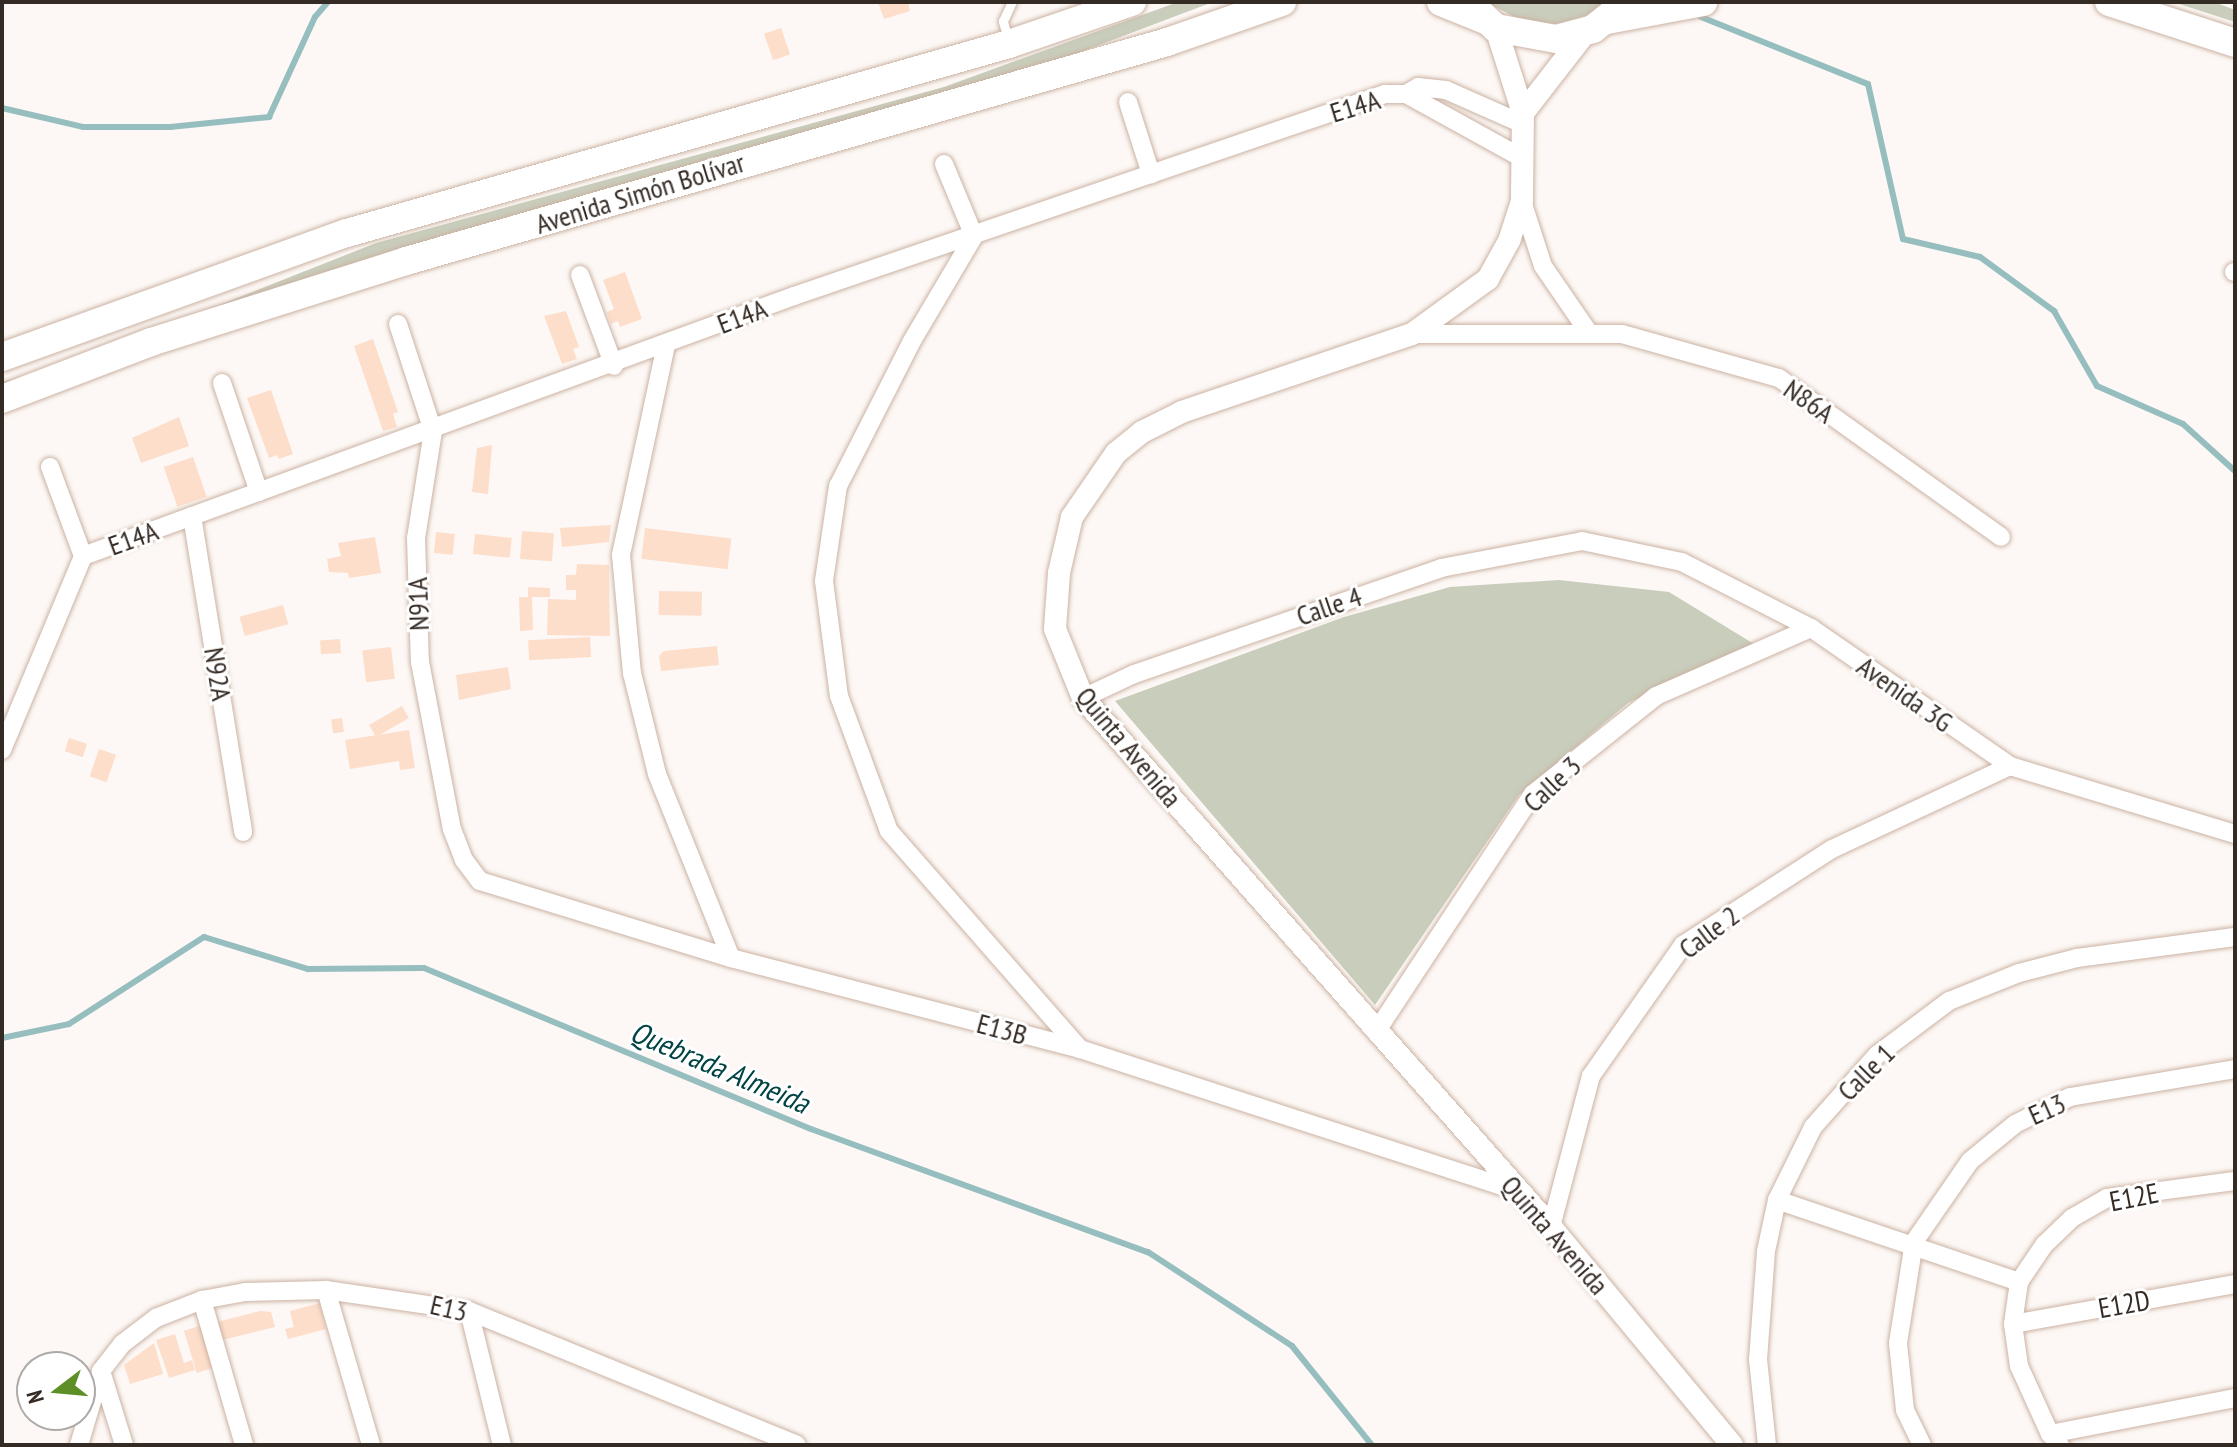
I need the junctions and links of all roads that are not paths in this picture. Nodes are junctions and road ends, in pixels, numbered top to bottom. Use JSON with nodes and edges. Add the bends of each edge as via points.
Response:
{"nodes":[{"id":1,"x":1012,"y":2,"type":"edge"},
{"id":2,"x":1132,"y":2,"type":"edge"},
{"id":3,"x":1282,"y":2,"type":"edge"},
{"id":4,"x":1441,"y":2,"type":"edge"},
{"id":5,"x":1703,"y":2,"type":"edge"},
{"id":6,"x":2109,"y":2,"type":"edge"},
{"id":7,"x":1484,"y":17,"type":"edge"},
{"id":8,"x":1606,"y":18,"type":"edge"},
{"id":9,"x":2235,"y":43,"type":"edge"},
{"id":10,"x":1009,"y":44,"type":"junction"},
{"id":11,"x":1406,"y":94,"type":"junction"},
{"id":12,"x":1128,"y":102,"type":"dead end"},
{"id":13,"x":1523,"y":119,"type":"junction"},
{"id":14,"x":1520,"y":157,"type":"junction"},
{"id":15,"x":944,"y":164,"type":"dead end"},
{"id":16,"x":1151,"y":174,"type":"junction"},
{"id":17,"x":1522,"y":201,"type":"junction"},
{"id":18,"x":974,"y":236,"type":"junction"},
{"id":19,"x":580,"y":275,"type":"dead end"},
{"id":20,"x":398,"y":324,"type":"dead end"},
{"id":21,"x":1587,"y":330,"type":"junction"},
{"id":22,"x":1412,"y":334,"type":"junction"},
{"id":23,"x":666,"y":345,"type":"junction"},
{"id":24,"x":2,"y":357,"type":"edge"},
{"id":25,"x":614,"y":366,"type":"junction"},
{"id":26,"x":222,"y":383,"type":"dead end"},
{"id":27,"x":2,"y":399,"type":"edge"},
{"id":28,"x":433,"y":431,"type":"junction"},
{"id":29,"x":50,"y":467,"type":"dead end"},
{"id":30,"x":259,"y":492,"type":"junction"},
{"id":31,"x":192,"y":516,"type":"junction"},
{"id":32,"x":2001,"y":537,"type":"dead end"},
{"id":33,"x":1582,"y":541,"type":"joint"},
{"id":34,"x":83,"y":556,"type":"junction"},
{"id":35,"x":1811,"y":628,"type":"junction"},
{"id":36,"x":1083,"y":698,"type":"junction"},
{"id":37,"x":2,"y":750,"type":"edge"},
{"id":38,"x":2010,"y":766,"type":"junction"},
{"id":39,"x":243,"y":832,"type":"dead end"},
{"id":40,"x":2235,"y":834,"type":"edge"},
{"id":41,"x":480,"y":881,"type":"joint"},
{"id":42,"x":2235,"y":937,"type":"edge"},
{"id":43,"x":731,"y":958,"type":"junction"},
{"id":44,"x":1376,"y":1032,"type":"junction"},
{"id":45,"x":1080,"y":1049,"type":"junction"},
{"id":46,"x":2235,"y":1069,"type":"edge"},
{"id":47,"x":2235,"y":1181,"type":"edge"},
{"id":48,"x":1519,"y":1192,"type":"junction"},
{"id":49,"x":1777,"y":1200,"type":"junction"},
{"id":50,"x":1551,"y":1227,"type":"junction"},
{"id":51,"x":1914,"y":1242,"type":"junction"},
{"id":52,"x":2019,"y":1282,"type":"junction"},
{"id":53,"x":2235,"y":1284,"type":"edge"},
{"id":54,"x":326,"y":1290,"type":"junction"},
{"id":55,"x":202,"y":1300,"type":"junction"},
{"id":56,"x":469,"y":1311,"type":"junction"},
{"id":57,"x":2013,"y":1324,"type":"junction"},
{"id":58,"x":101,"y":1371,"type":"junction"},
{"id":59,"x":2235,"y":1398,"type":"edge"},
{"id":60,"x":2055,"y":1440,"type":"edge"},
{"id":61,"x":496,"y":1443,"type":"edge"},
{"id":62,"x":79,"y":1445,"type":"edge"},
{"id":63,"x":124,"y":1445,"type":"edge"},
{"id":64,"x":244,"y":1445,"type":"edge"},
{"id":65,"x":371,"y":1445,"type":"edge"},
{"id":66,"x":797,"y":1445,"type":"edge"},
{"id":67,"x":1732,"y":1445,"type":"edge"},
{"id":68,"x":1767,"y":1445,"type":"edge"},
{"id":69,"x":1922,"y":1445,"type":"edge"}],
"edges":[{"from":1,"to":10,"type":"lane","via":[[1003,21]]},
{"from":2,"to":10,"type":"highway","name":"Avenida Simón Bolívar"},
{"from":3,"to":27,"type":"highway","name":"Avenida Simón Bolívar","via":[[1167,42],[406,261],[151,342]]},
{"from":4,"to":7,"type":"highway"},
{"from":5,"to":8,"type":"highway"},
{"from":6,"to":9,"type":"highway"},
{"from":7,"to":8,"type":"highway","via":[[1534,38]]},
{"from":7,"to":13,"type":"street","name":"Quinta Avenida"},
{"from":8,"to":13,"type":"street"},
{"from":10,"to":24,"type":"highway","name":"Avenida Simón Bolívar","via":[[347,233]]},
{"from":11,"to":13,"type":"street","name":"E14A","via":[[1418,87],[1446,90]]},
{"from":11,"to":14,"type":"street","name":"E14A"},
{"from":11,"to":16,"type":"street","name":"E14A","via":[[1385,94]]},
{"from":12,"to":16,"type":"street"},
{"from":13,"to":14,"type":"street","name":"Quinta Avenida"},
{"from":14,"to":17,"type":"street","name":"Quinta Avenida"},
{"from":15,"to":18,"type":"street"},
{"from":16,"to":18,"type":"street","name":"E14A"},
{"from":17,"to":21,"type":"street","via":[[1543,266]]},
{"from":17,"to":22,"type":"street","name":"Quinta Avenida","via":[[1510,239],[1488,279]]},
{"from":18,"to":23,"type":"street","name":"E14A"},
{"from":18,"to":45,"type":"street","via":[[912,341],[838,486],[824,581],[839,696],[889,831]]},
{"from":19,"to":25,"type":"street"},
{"from":20,"to":28,"type":"street","name":"N91A"},
{"from":21,"to":22,"type":"street","name":"N86A"},
{"from":21,"to":32,"type":"street","name":"N86A","via":[[1622,334],[1779,378]]},
{"from":22,"to":36,"type":"street","name":"Quinta Avenida","via":[[1182,412],[1142,432],[1116,453],[1072,517],[1059,573],[1055,629]]},
{"from":23,"to":25,"type":"street","name":"E14A"},
{"from":23,"to":43,"type":"street","via":[[621,555],[632,673],[657,774]]},
{"from":25,"to":28,"type":"street","name":"E14A"},
{"from":26,"to":30,"type":"street"},
{"from":28,"to":30,"type":"street","name":"E14A"},
{"from":28,"to":41,"type":"street","name":"N91A","via":[[416,538],[420,662],[452,829],[464,860]]},
{"from":29,"to":34,"type":"street"},
{"from":30,"to":31,"type":"street","name":"E14A"},
{"from":31,"to":34,"type":"street","name":"E14A"},
{"from":31,"to":39,"type":"street","name":"N92A"},
{"from":33,"to":35,"type":"street","name":"Avenida 3G","via":[[1682,562]]},
{"from":33,"to":36,"type":"street","name":"Calle 4","via":[[1441,568],[1134,674]]},
{"from":34,"to":37,"type":"street"},
{"from":35,"to":38,"type":"street","name":"Avenida 3G"},
{"from":35,"to":44,"type":"street","name":"Calle 3","via":[[1656,696],[1533,794]]},
{"from":36,"to":44,"type":"street","name":"Quinta Avenida"},
{"from":38,"to":40,"type":"street","name":"Avenida 3G"},
{"from":38,"to":50,"type":"street","name":"Calle 2","via":[[1832,849],[1683,945],[1591,1076]]},
{"from":41,"to":43,"type":"street","name":"E13B"},
{"from":42,"to":49,"type":"street","name":"Calle 1","via":[[2077,958],[2019,973],[1949,1001],[1877,1055],[1813,1127]]},
{"from":43,"to":45,"type":"street","name":"E13B"},
{"from":44,"to":48,"type":"street","name":"Quinta Avenida"},
{"from":45,"to":48,"type":"street","name":"E13B"},
{"from":46,"to":51,"type":"street","name":"E13","via":[[2070,1097],[2015,1124],[1970,1161]]},
{"from":47,"to":52,"type":"street","name":"E12E","via":[[2107,1198],[2053,1236]]},
{"from":48,"to":50,"type":"street","name":"Quinta Avenida"},
{"from":49,"to":51,"type":"street"},
{"from":49,"to":68,"type":"street","name":"Calle 1","via":[[1766,1251],[1758,1360]]},
{"from":50,"to":67,"type":"street","name":"Quinta Avenida"},
{"from":51,"to":52,"type":"street"},
{"from":51,"to":69,"type":"street","via":[[1898,1343],[1905,1410]]},
{"from":52,"to":57,"type":"street"},
{"from":53,"to":57,"type":"street","name":"E12D"},
{"from":54,"to":55,"type":"street","name":"E13","via":[[245,1292]]},
{"from":54,"to":56,"type":"street","name":"E13"},
{"from":54,"to":65,"type":"street"},
{"from":55,"to":58,"type":"street","name":"E13","via":[[156,1318],[122,1344]]},
{"from":55,"to":64,"type":"street"},
{"from":56,"to":61,"type":"street"},
{"from":56,"to":66,"type":"street","name":"E13"},
{"from":57,"to":60,"type":"street","via":[[2019,1366]]},
{"from":58,"to":62,"type":"street"},
{"from":58,"to":63,"type":"street"},
{"from":59,"to":60,"type":"street"}]}
